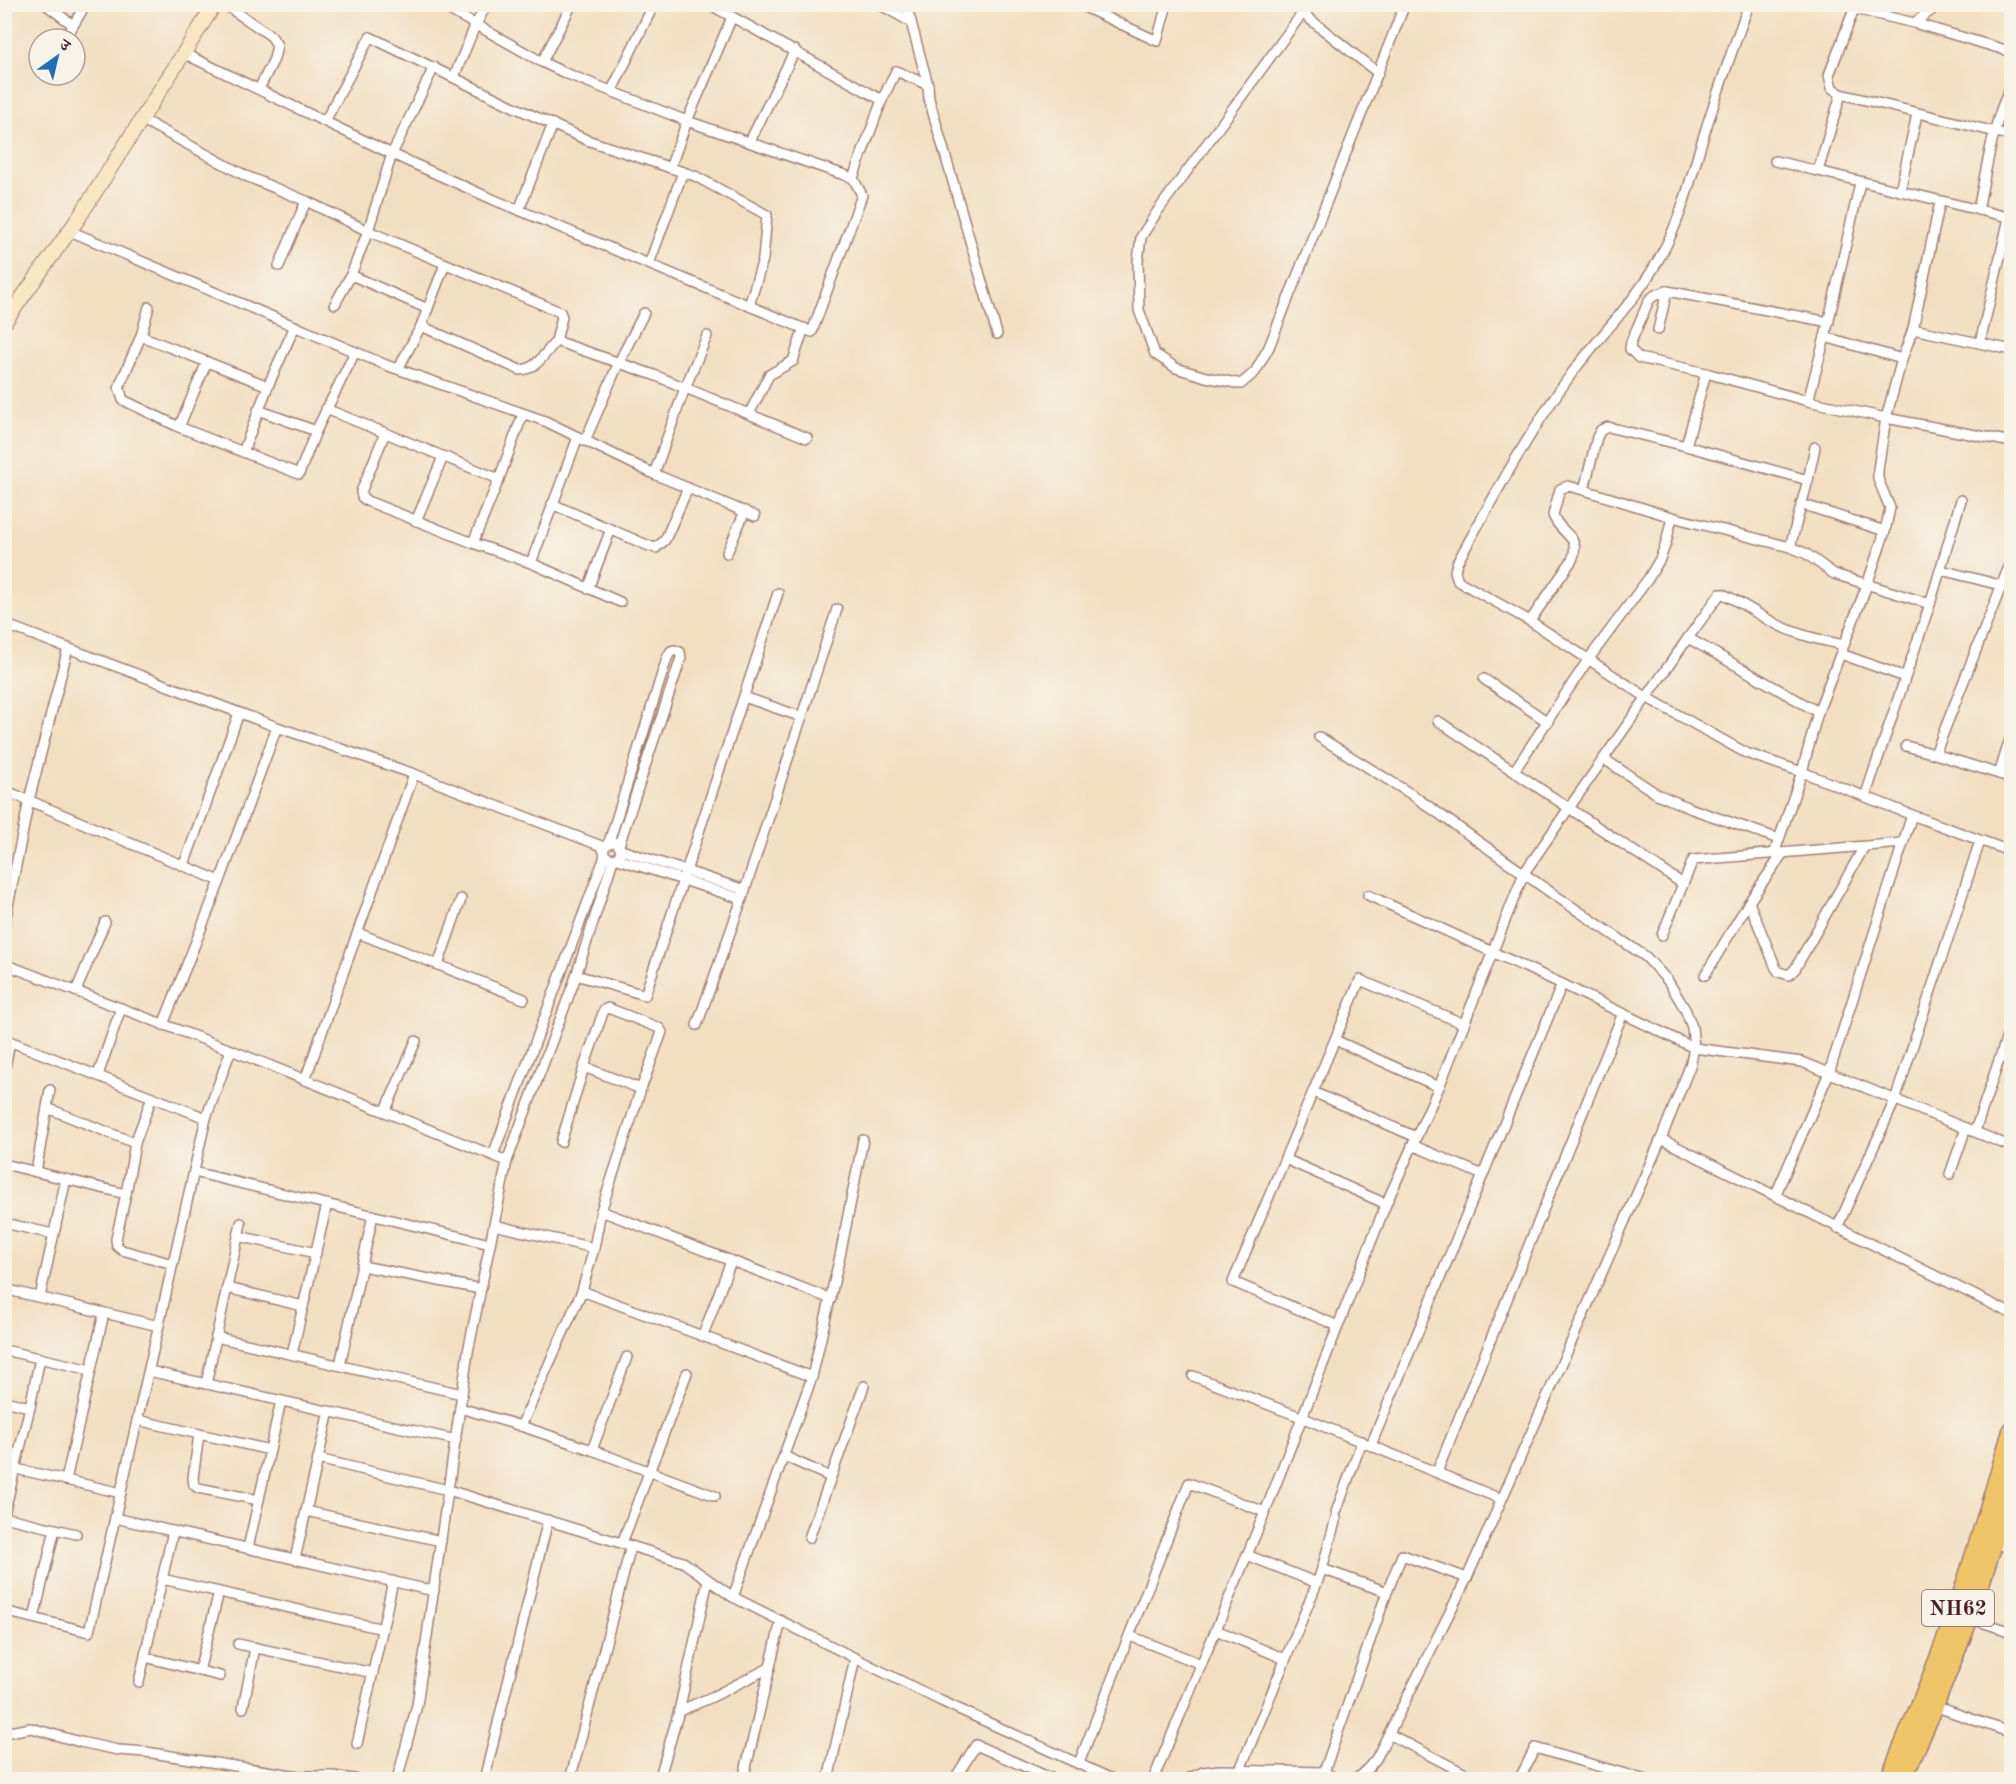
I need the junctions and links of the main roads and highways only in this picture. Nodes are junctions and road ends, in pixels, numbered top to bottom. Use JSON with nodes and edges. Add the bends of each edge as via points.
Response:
{"nodes":[{"id":1,"x":2012,"y":1431,"type":"edge"},
{"id":2,"x":2012,"y":1484,"type":"edge"},
{"id":3,"x":1889,"y":1779,"type":"edge"},
{"id":4,"x":1902,"y":1779,"type":"edge"}],
"edges":[{"from":1,"to":3,"type":"highway","number":"NH62","via":[[1956,1611]]},
{"from":2,"to":4,"type":"highway","number":"NH62","via":[[1969,1618]]}]}
